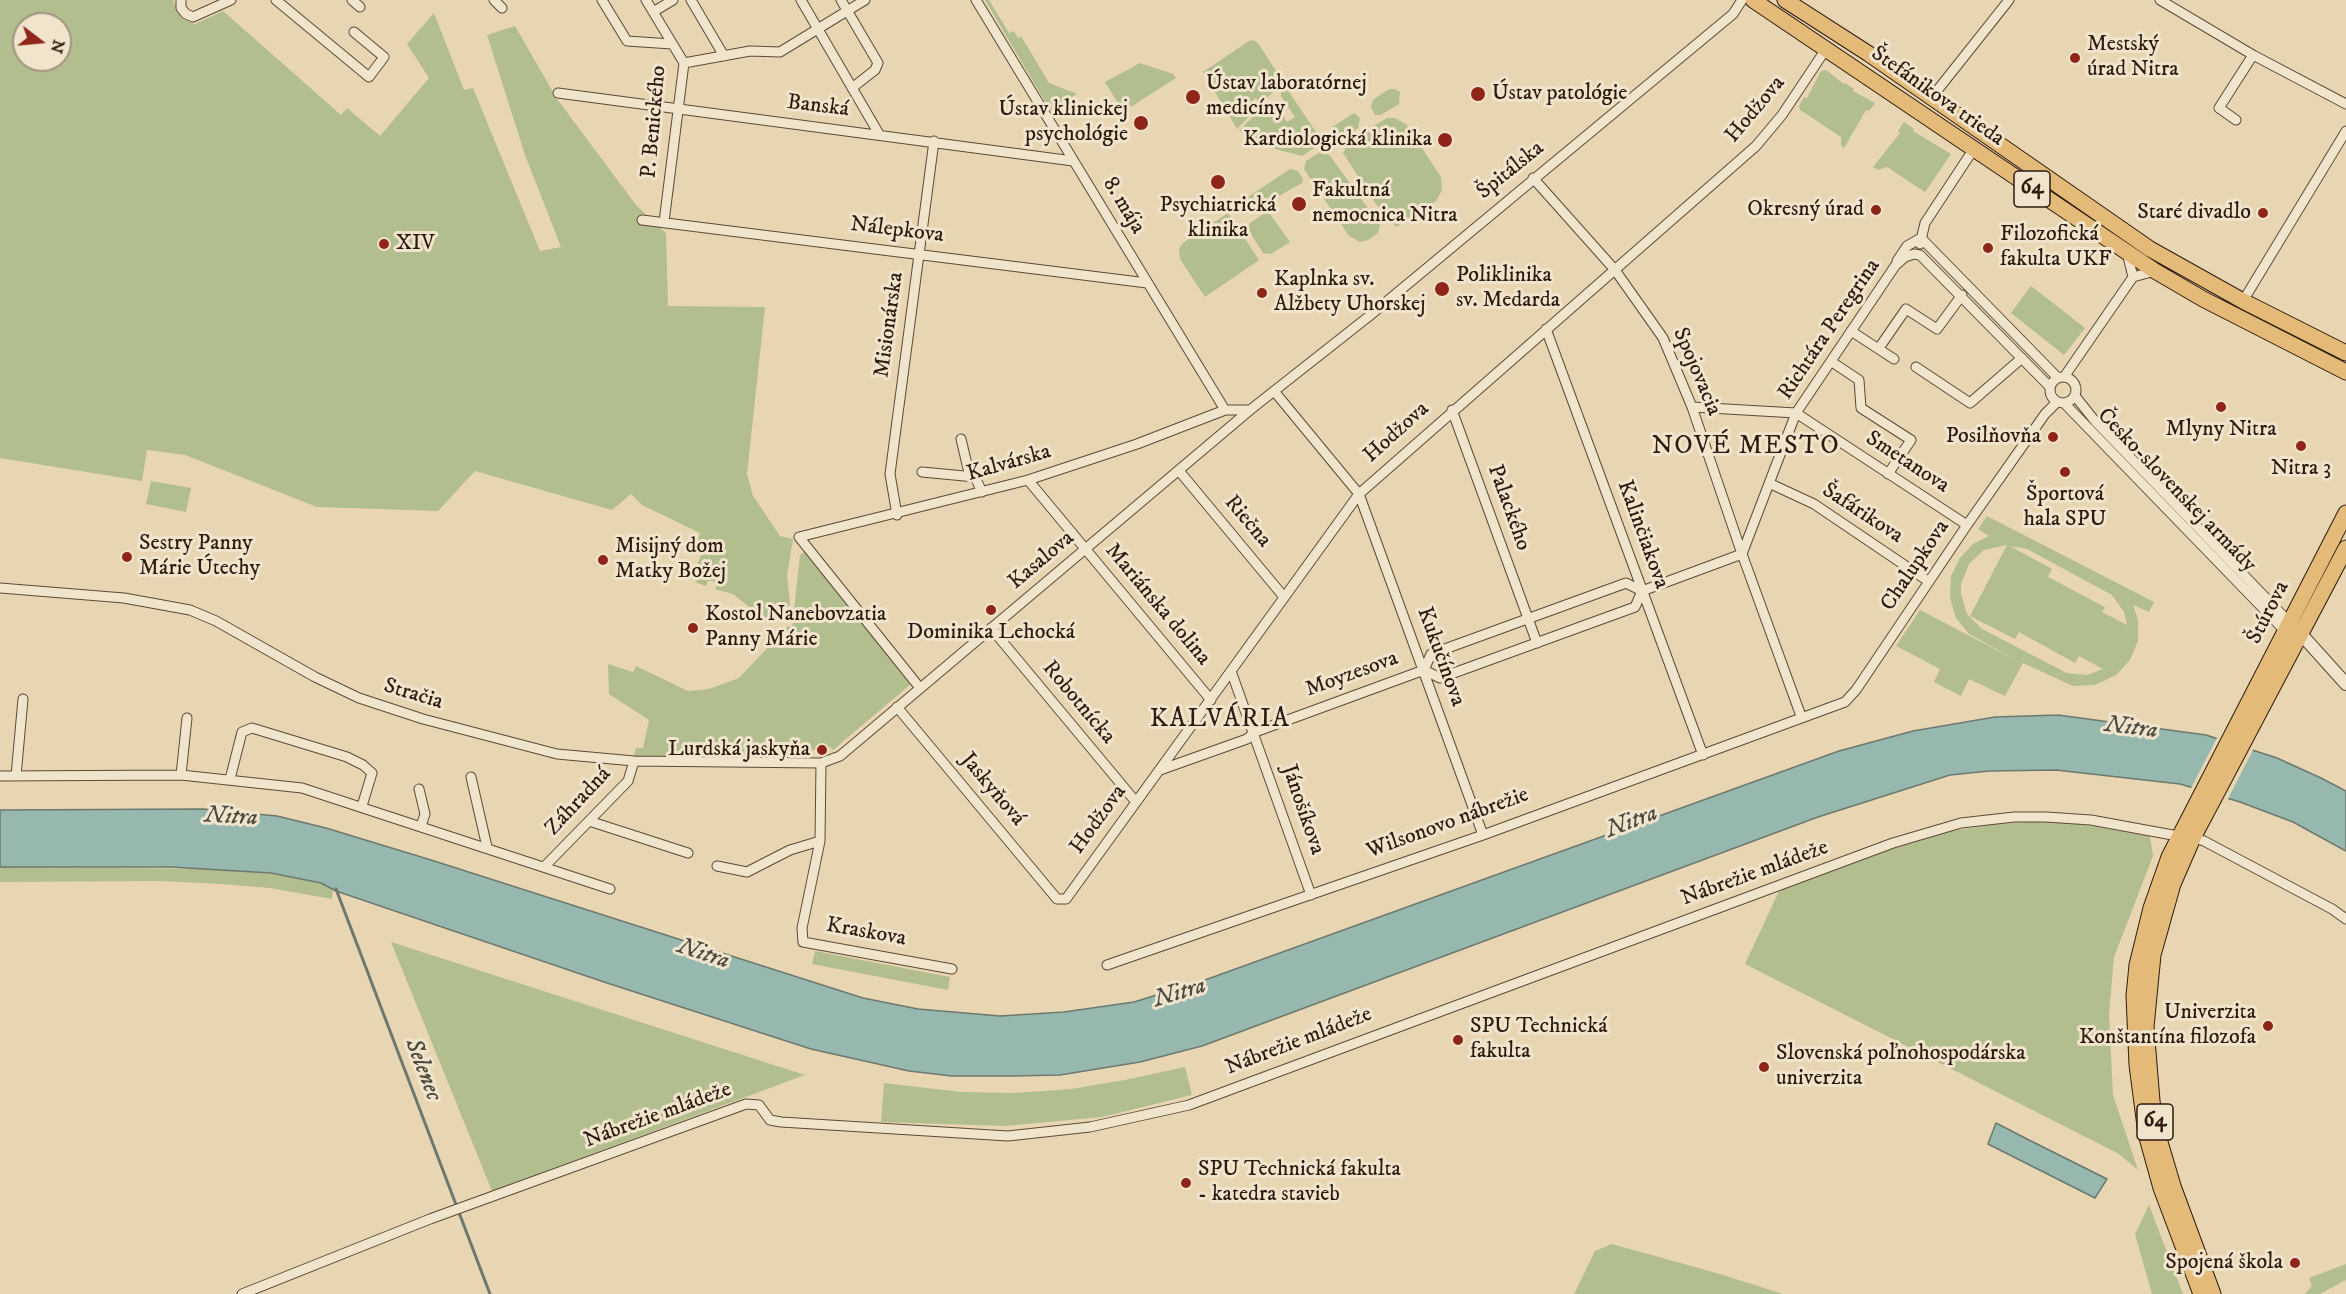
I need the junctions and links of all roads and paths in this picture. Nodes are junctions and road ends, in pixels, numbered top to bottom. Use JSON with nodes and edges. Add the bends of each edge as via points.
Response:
{"nodes":[{"id":1,"x":181,"y":0,"type":"edge"},
{"id":2,"x":231,"y":0,"type":"edge"},
{"id":3,"x":276,"y":0,"type":"edge"},
{"id":4,"x":352,"y":0,"type":"edge"},
{"id":5,"x":494,"y":0,"type":"edge"},
{"id":6,"x":602,"y":0,"type":"edge"},
{"id":7,"x":646,"y":0,"type":"edge"},
{"id":8,"x":673,"y":0,"type":"edge"},
{"id":9,"x":691,"y":0,"type":"edge"},
{"id":10,"x":801,"y":0,"type":"edge"},
{"id":11,"x":841,"y":0,"type":"edge"},
{"id":12,"x":865,"y":0,"type":"edge"},
{"id":13,"x":976,"y":0,"type":"edge"},
{"id":14,"x":1742,"y":0,"type":"edge"},
{"id":15,"x":1753,"y":0,"type":"edge"},
{"id":16,"x":1785,"y":0,"type":"edge"},
{"id":17,"x":2009,"y":0,"type":"edge"},
{"id":18,"x":2160,"y":0,"type":"edge"},
{"id":19,"x":360,"y":7,"type":"dead end"},
{"id":20,"x":502,"y":8,"type":"dead end"},
{"id":21,"x":847,"y":11,"type":"junction"},
{"id":22,"x":653,"y":12,"type":"junction"},
{"id":23,"x":817,"y":28,"type":"junction"},
{"id":24,"x":354,"y":32,"type":"dead end"},
{"id":25,"x":672,"y":44,"type":"junction"},
{"id":26,"x":1826,"y":49,"type":"junction"},
{"id":27,"x":2253,"y":55,"type":"junction"},
{"id":28,"x":724,"y":56,"type":"junction"},
{"id":29,"x":684,"y":63,"type":"junction"},
{"id":30,"x":852,"y":88,"type":"junction"},
{"id":31,"x":558,"y":93,"type":"dead end"},
{"id":32,"x":1932,"y":97,"type":"junction"},
{"id":33,"x":2346,"y":104,"type":"edge"},
{"id":34,"x":679,"y":110,"type":"junction"},
{"id":35,"x":1920,"y":112,"type":"junction"},
{"id":36,"x":2236,"y":120,"type":"dead end"},
{"id":37,"x":2346,"y":131,"type":"edge"},
{"id":38,"x":1984,"y":133,"type":"junction"},
{"id":39,"x":879,"y":134,"type":"junction"},
{"id":40,"x":934,"y":141,"type":"junction"},
{"id":41,"x":1973,"y":150,"type":"junction"},
{"id":42,"x":1073,"y":161,"type":"junction"},
{"id":43,"x":1533,"y":178,"type":"junction"},
{"id":44,"x":642,"y":220,"type":"dead end"},
{"id":45,"x":664,"y":222,"type":"junction"},
{"id":46,"x":1921,"y":238,"type":"junction"},
{"id":47,"x":2127,"y":253,"type":"junction"},
{"id":48,"x":919,"y":254,"type":"junction"},
{"id":49,"x":1920,"y":255,"type":"junction"},
{"id":50,"x":1895,"y":266,"type":"junction"},
{"id":51,"x":1615,"y":270,"type":"junction"},
{"id":52,"x":2155,"y":271,"type":"junction"},
{"id":53,"x":2133,"y":277,"type":"junction"},
{"id":54,"x":1147,"y":283,"type":"junction"},
{"id":55,"x":1962,"y":295,"type":"junction"},
{"id":56,"x":2243,"y":301,"type":"junction"},
{"id":57,"x":2234,"y":315,"type":"junction"},
{"id":58,"x":1546,"y":329,"type":"junction"},
{"id":59,"x":1851,"y":331,"type":"junction"},
{"id":60,"x":1879,"y":348,"type":"junction"},
{"id":61,"x":2346,"y":353,"type":"edge"},
{"id":62,"x":2080,"y":356,"type":"junction"},
{"id":63,"x":2022,"y":358,"type":"junction"},
{"id":64,"x":1894,"y":359,"type":"dead end"},
{"id":65,"x":1832,"y":362,"type":"junction"},
{"id":66,"x":1916,"y":367,"type":"dead end"},
{"id":67,"x":2346,"y":372,"type":"edge"},
{"id":68,"x":2061,"y":377,"type":"junction"},
{"id":69,"x":2073,"y":382,"type":"junction"},
{"id":70,"x":1274,"y":391,"type":"junction"},
{"id":71,"x":2074,"y":396,"type":"junction"},
{"id":72,"x":2056,"y":397,"type":"junction"},
{"id":73,"x":1692,"y":407,"type":"junction"},
{"id":74,"x":1225,"y":410,"type":"junction"},
{"id":75,"x":1250,"y":410,"type":"junction"},
{"id":76,"x":1452,"y":410,"type":"junction"},
{"id":77,"x":1796,"y":413,"type":"junction"},
{"id":78,"x":961,"y":439,"type":"dead end"},
{"id":79,"x":922,"y":472,"type":"dead end"},
{"id":80,"x":1180,"y":472,"type":"junction"},
{"id":81,"x":1888,"y":474,"type":"junction"},
{"id":82,"x":970,"y":477,"type":"junction"},
{"id":83,"x":1028,"y":480,"type":"junction"},
{"id":84,"x":1771,"y":484,"type":"junction"},
{"id":85,"x":982,"y":492,"type":"junction"},
{"id":86,"x":1359,"y":494,"type":"junction"},
{"id":87,"x":2346,"y":513,"type":"edge"},
{"id":88,"x":897,"y":515,"type":"junction"},
{"id":89,"x":1967,"y":525,"type":"junction"},
{"id":90,"x":1085,"y":550,"type":"junction"},
{"id":91,"x":1742,"y":554,"type":"junction"},
{"id":92,"x":2344,"y":556,"type":"edge"},
{"id":93,"x":1928,"y":581,"type":"junction"},
{"id":94,"x":0,"y":588,"type":"edge"},
{"id":95,"x":1642,"y":591,"type":"junction"},
{"id":96,"x":1284,"y":597,"type":"junction"},
{"id":97,"x":2300,"y":603,"type":"junction"},
{"id":98,"x":2272,"y":605,"type":"junction"},
{"id":99,"x":1527,"y":619,"type":"junction"},
{"id":100,"x":991,"y":628,"type":"junction"},
{"id":101,"x":2293,"y":633,"type":"junction"},
{"id":102,"x":1537,"y":643,"type":"junction"},
{"id":103,"x":1424,"y":670,"type":"junction"},
{"id":104,"x":1231,"y":671,"type":"junction"},
{"id":105,"x":2346,"y":685,"type":"edge"},
{"id":106,"x":920,"y":688,"type":"junction"},
{"id":107,"x":23,"y":699,"type":"dead end"},
{"id":108,"x":1211,"y":699,"type":"junction"},
{"id":109,"x":897,"y":707,"type":"junction"},
{"id":110,"x":1801,"y":716,"type":"junction"},
{"id":111,"x":187,"y":718,"type":"dead end"},
{"id":112,"x":1255,"y":732,"type":"junction"},
{"id":113,"x":1703,"y":755,"type":"junction"},
{"id":114,"x":833,"y":758,"type":"joint"},
{"id":115,"x":634,"y":761,"type":"junction"},
{"id":116,"x":821,"y":764,"type":"junction"},
{"id":117,"x":1160,"y":770,"type":"junction"},
{"id":118,"x":181,"y":775,"type":"junction"},
{"id":119,"x":0,"y":776,"type":"edge"},
{"id":120,"x":16,"y":776,"type":"junction"},
{"id":121,"x":471,"y":777,"type":"dead end"},
{"id":122,"x":230,"y":779,"type":"junction"},
{"id":123,"x":419,"y":789,"type":"dead end"},
{"id":124,"x":1136,"y":802,"type":"junction"},
{"id":125,"x":362,"y":806,"type":"junction"},
{"id":126,"x":589,"y":821,"type":"junction"},
{"id":127,"x":421,"y":826,"type":"junction"},
{"id":128,"x":1483,"y":835,"type":"junction"},
{"id":129,"x":2186,"y":837,"type":"junction"},
{"id":130,"x":819,"y":841,"type":"junction"},
{"id":131,"x":487,"y":847,"type":"junction"},
{"id":132,"x":688,"y":853,"type":"dead end"},
{"id":133,"x":545,"y":866,"type":"junction"},
{"id":134,"x":717,"y":866,"type":"dead end"},
{"id":135,"x":610,"y":889,"type":"dead end"},
{"id":136,"x":1311,"y":895,"type":"junction"},
{"id":137,"x":1057,"y":899,"type":"joint"},
{"id":138,"x":2346,"y":919,"type":"edge"},
{"id":139,"x":1107,"y":965,"type":"dead end"},
{"id":140,"x":952,"y":969,"type":"dead end"},
{"id":141,"x":242,"y":1294,"type":"edge"},
{"id":142,"x":2201,"y":1294,"type":"edge"},
{"id":143,"x":2213,"y":1294,"type":"edge"}],
"edges":[{"from":1,"to":2,"type":"street","via":[[181,8],[193,17]]},
{"from":3,"to":24,"type":"street","via":[[369,77],[384,57]]},
{"from":4,"to":19,"type":"street"},
{"from":5,"to":20,"type":"street"},
{"from":6,"to":25,"type":"street","via":[[627,41]]},
{"from":7,"to":22,"type":"street","name":"P. Benického"},
{"from":8,"to":22,"type":"street"},
{"from":9,"to":28,"type":"street"},
{"from":10,"to":23,"type":"street"},
{"from":11,"to":21,"type":"street"},
{"from":12,"to":21,"type":"street"},
{"from":13,"to":42,"type":"street","name":"8. mája"},
{"from":14,"to":43,"type":"street","name":"Špitálska","via":[[1733,14]]},
{"from":15,"to":26,"type":"main road","name":"Štefánikova trieda","number":"64"},
{"from":16,"to":32,"type":"main road","name":"Štefánikova trieda","number":"64"},
{"from":17,"to":32,"type":"street"},
{"from":18,"to":27,"type":"street"},
{"from":21,"to":23,"type":"street"},
{"from":21,"to":30,"type":"street","via":[[878,63]]},
{"from":22,"to":25,"type":"street","name":"P. Benického"},
{"from":23,"to":28,"type":"street","via":[[780,52],[750,51]]},
{"from":23,"to":30,"type":"street"},
{"from":25,"to":29,"type":"street","name":"P. Benického"},
{"from":26,"to":35,"type":"main road","name":"Štefánikova trieda","number":"64"},
{"from":26,"to":51,"type":"street","name":"Hodžova","via":[[1756,146]]},
{"from":27,"to":33,"type":"street"},
{"from":27,"to":36,"type":"street","via":[[2219,108]]},
{"from":28,"to":29,"type":"street"},
{"from":29,"to":34,"type":"street","name":"P. Benického"},
{"from":30,"to":39,"type":"street"},
{"from":31,"to":34,"type":"street","name":"Banská"},
{"from":32,"to":35,"type":"main road"},
{"from":32,"to":38,"type":"main road","name":"Štefánikova trieda","number":"64"},
{"from":34,"to":39,"type":"street","name":"Banská"},
{"from":34,"to":45,"type":"street","name":"P. Benického"},
{"from":35,"to":41,"type":"main road","name":"Štefánikova trieda","number":"64"},
{"from":37,"to":56,"type":"street"},
{"from":38,"to":41,"type":"main road"},
{"from":38,"to":56,"type":"main road","name":"Štefánikova trieda","number":"64","via":[[2150,249]]},
{"from":39,"to":40,"type":"street","name":"Banská"},
{"from":40,"to":42,"type":"street","name":"Banská"},
{"from":40,"to":48,"type":"street","name":"Misionárska"},
{"from":41,"to":46,"type":"street","via":[[1925,223]]},
{"from":41,"to":47,"type":"main road","name":"Štefánikova trieda","number":"64"},
{"from":42,"to":54,"type":"street","name":"8. mája"},
{"from":43,"to":51,"type":"street","name":"Spojovacia"},
{"from":43,"to":70,"type":"street","name":"Špitálska"},
{"from":44,"to":45,"type":"street","name":"Nálepkova"},
{"from":45,"to":48,"type":"street","name":"Nálepkova"},
{"from":46,"to":49,"type":"street"},
{"from":46,"to":50,"type":"street","via":[[1907,246]]},
{"from":46,"to":68,"type":"street"},
{"from":47,"to":52,"type":"main road","name":"Štefánikova trieda","number":"64"},
{"from":47,"to":53,"type":"street"},
{"from":48,"to":54,"type":"street","name":"Nálepkova"},
{"from":48,"to":88,"type":"street","name":"Misionárska","via":[[890,474]]},
{"from":49,"to":50,"type":"street","name":"Richtára Peregrina","via":[[1914,254]]},
{"from":49,"to":55,"type":"street","name":"Česko-slovenskej armády"},
{"from":50,"to":59,"type":"street","name":"Richtára Peregrina"},
{"from":51,"to":58,"type":"street","name":"Hodžova"},
{"from":51,"to":73,"type":"street","name":"Spojovacia","via":[[1663,338]]},
{"from":52,"to":53,"type":"street"},
{"from":52,"to":57,"type":"main road","name":"Štefánikova trieda","number":"64"},
{"from":53,"to":62,"type":"street"},
{"from":54,"to":74,"type":"street","name":"8. mája"},
{"from":55,"to":60,"type":"street","via":[[1937,329],[1906,309]]},
{"from":55,"to":63,"type":"street","name":"Česko-slovenskej armády"},
{"from":56,"to":57,"type":"main road"},
{"from":56,"to":61,"type":"main road","name":"Štefánikova trieda","number":"64"},
{"from":57,"to":67,"type":"main road","name":"Štefánikova trieda","number":"64"},
{"from":58,"to":76,"type":"street","name":"Hodžova"},
{"from":58,"to":95,"type":"street","name":"Kalinčiakova"},
{"from":59,"to":60,"type":"street"},
{"from":59,"to":65,"type":"street","name":"Richtára Peregrina"},
{"from":60,"to":64,"type":"street"},
{"from":62,"to":68,"type":"street"},
{"from":62,"to":69,"type":"street"},
{"from":63,"to":66,"type":"street","via":[[1970,403]]},
{"from":63,"to":72,"type":"street","name":"Česko-slovenskej armády"},
{"from":65,"to":77,"type":"street","name":"Richtára Peregrina"},
{"from":65,"to":81,"type":"street","via":[[1859,380],[1861,408],[1911,440]]},
{"from":68,"to":69,"type":"street"},
{"from":68,"to":72,"type":"street"},
{"from":69,"to":71,"type":"street"},
{"from":70,"to":75,"type":"street","name":"Kasalova"},
{"from":70,"to":86,"type":"street","name":"Kukučínova"},
{"from":71,"to":72,"type":"street"},
{"from":71,"to":98,"type":"street","name":"Česko-slovenskej armády"},
{"from":72,"to":89,"type":"street","name":"Chalupkova"},
{"from":72,"to":101,"type":"street","name":"Česko-slovenskej armády"},
{"from":73,"to":77,"type":"street"},
{"from":73,"to":91,"type":"street","name":"Spojovacia"},
{"from":74,"to":75,"type":"street"},
{"from":74,"to":83,"type":"street","name":"Kalvárska"},
{"from":75,"to":80,"type":"street","name":"Kasalova"},
{"from":76,"to":86,"type":"street","name":"Hodžova"},
{"from":76,"to":99,"type":"street","name":"Palackého"},
{"from":77,"to":81,"type":"street","name":"Smetanova"},
{"from":77,"to":84,"type":"street","name":"Richtára Peregrina"},
{"from":78,"to":82,"type":"street"},
{"from":79,"to":82,"type":"street"},
{"from":80,"to":90,"type":"street","name":"Kasalova"},
{"from":80,"to":96,"type":"street","name":"Riečna"},
{"from":81,"to":89,"type":"street","name":"Smetanova"},
{"from":82,"to":85,"type":"street","via":[[975,477]]},
{"from":83,"to":85,"type":"street","name":"Kalvárska"},
{"from":83,"to":90,"type":"street","name":"Mariánska dolina"},
{"from":84,"to":91,"type":"street","name":"Richtára Peregrina"},
{"from":84,"to":93,"type":"street","name":"Šafárikova","via":[[1814,504]]},
{"from":85,"to":88,"type":"street","name":"Kalvárska"},
{"from":86,"to":96,"type":"street","name":"Hodžova"},
{"from":86,"to":103,"type":"street","name":"Kukučínova"},
{"from":87,"to":97,"type":"main road","name":"Štúrova","number":"64"},
{"from":88,"to":106,"type":"street","name":"Kalvárska","via":[[799,537]]},
{"from":89,"to":93,"type":"street","name":"Chalupkova"},
{"from":90,"to":100,"type":"street","name":"Kasalova"},
{"from":90,"to":108,"type":"street","name":"Mariánska dolina"},
{"from":91,"to":95,"type":"street","name":"Moyzesova"},
{"from":91,"to":110,"type":"street","name":"Spojovacia"},
{"from":92,"to":101,"type":"main road","name":"Štúrova","number":"64"},
{"from":93,"to":110,"type":"street","name":"Chalupkova","via":[[1845,702]]},
{"from":94,"to":115,"type":"street","name":"Stračia","via":[[124,598],[190,610],[370,702],[556,754]]},
{"from":95,"to":99,"type":"street","name":"Moyzesova","via":[[1626,583]]},
{"from":95,"to":102,"type":"street","name":"Moyzesova","via":[[1635,607]]},
{"from":95,"to":113,"type":"street","name":"Kalinčiakova"},
{"from":96,"to":104,"type":"street","name":"Hodžova"},
{"from":97,"to":98,"type":"street"},
{"from":97,"to":101,"type":"main road","name":"Štúrova","number":"64"},
{"from":98,"to":101,"type":"street","name":"Česko-slovenskej armády"},
{"from":99,"to":102,"type":"street","name":"Palackého"},
{"from":99,"to":103,"type":"street","name":"Moyzesova","via":[[1431,654]]},
{"from":100,"to":106,"type":"street","name":"Kasalova"},
{"from":100,"to":124,"type":"street","name":"Robotnícka"},
{"from":101,"to":105,"type":"street"},
{"from":101,"to":129,"type":"main road","name":"Štúrova","number":"64"},
{"from":102,"to":103,"type":"street","name":"Moyzesova","via":[[1440,678]]},
{"from":103,"to":112,"type":"street","name":"Moyzesova"},
{"from":103,"to":128,"type":"street","name":"Kukučínova"},
{"from":104,"to":108,"type":"street","name":"Hodžova"},
{"from":104,"to":112,"type":"street","name":"Jánošíkova"},
{"from":106,"to":109,"type":"street","name":"Kasalova"},
{"from":107,"to":120,"type":"street"},
{"from":108,"to":117,"type":"street","name":"Hodžova"},
{"from":109,"to":114,"type":"street","name":"Kasalova"},
{"from":109,"to":137,"type":"street","name":"Jaskyňová"},
{"from":110,"to":113,"type":"street","name":"Wilsonovo nábrežie"},
{"from":111,"to":118,"type":"street"},
{"from":112,"to":117,"type":"street","name":"Moyzesova","via":[[1247,739]]},
{"from":112,"to":136,"type":"street","name":"Jánošíkova"},
{"from":113,"to":128,"type":"street","name":"Wilsonovo nábrežie"},
{"from":114,"to":116,"type":"street","name":"Stračia"},
{"from":115,"to":116,"type":"street","name":"Stračia"},
{"from":115,"to":126,"type":"street","name":"Záhradná","via":[[628,781]]},
{"from":116,"to":130,"type":"street","name":"Kraskova"},
{"from":117,"to":124,"type":"street","name":"Hodžova"},
{"from":118,"to":120,"type":"street"},
{"from":118,"to":122,"type":"street"},
{"from":119,"to":120,"type":"street"},
{"from":121,"to":131,"type":"street"},
{"from":122,"to":125,"type":"street","via":[[302,788]]},
{"from":122,"to":125,"type":"street","via":[[242,732],[252,728],[363,765],[372,774]]},
{"from":123,"to":127,"type":"street","via":[[424,813]]},
{"from":124,"to":137,"type":"street","name":"Hodžova","via":[[1066,899]]},
{"from":125,"to":127,"type":"street"},
{"from":126,"to":132,"type":"street"},
{"from":126,"to":133,"type":"street","name":"Záhradná"},
{"from":127,"to":131,"type":"street"},
{"from":128,"to":136,"type":"street","name":"Wilsonovo nábrežie"},
{"from":129,"to":138,"type":"street","name":"Nábrežie mládeže","via":[[2204,841]]},
{"from":129,"to":141,"type":"street","name":"Nábrežie mládeže","via":[[2091,820],[2046,817],[1961,823],[1893,843],[1189,1105],[1090,1127],[1008,1136],[781,1122],[770,1120],[753,1103],[430,1219]]},
{"from":129,"to":142,"type":"main road","number":"64","via":[[2160,880],[2139,950],[2135,1037],[2146,1134]]},
{"from":129,"to":143,"type":"main road","number":"64","via":[[2156,942],[2146,1027],[2157,1132]]},
{"from":130,"to":134,"type":"street","via":[[790,850],[747,872]]},
{"from":130,"to":140,"type":"street","name":"Kraskova","via":[[802,928],[803,942]]},
{"from":131,"to":133,"type":"street"},
{"from":133,"to":135,"type":"street"},
{"from":136,"to":139,"type":"street","name":"Wilsonovo nábrežie"}]}
